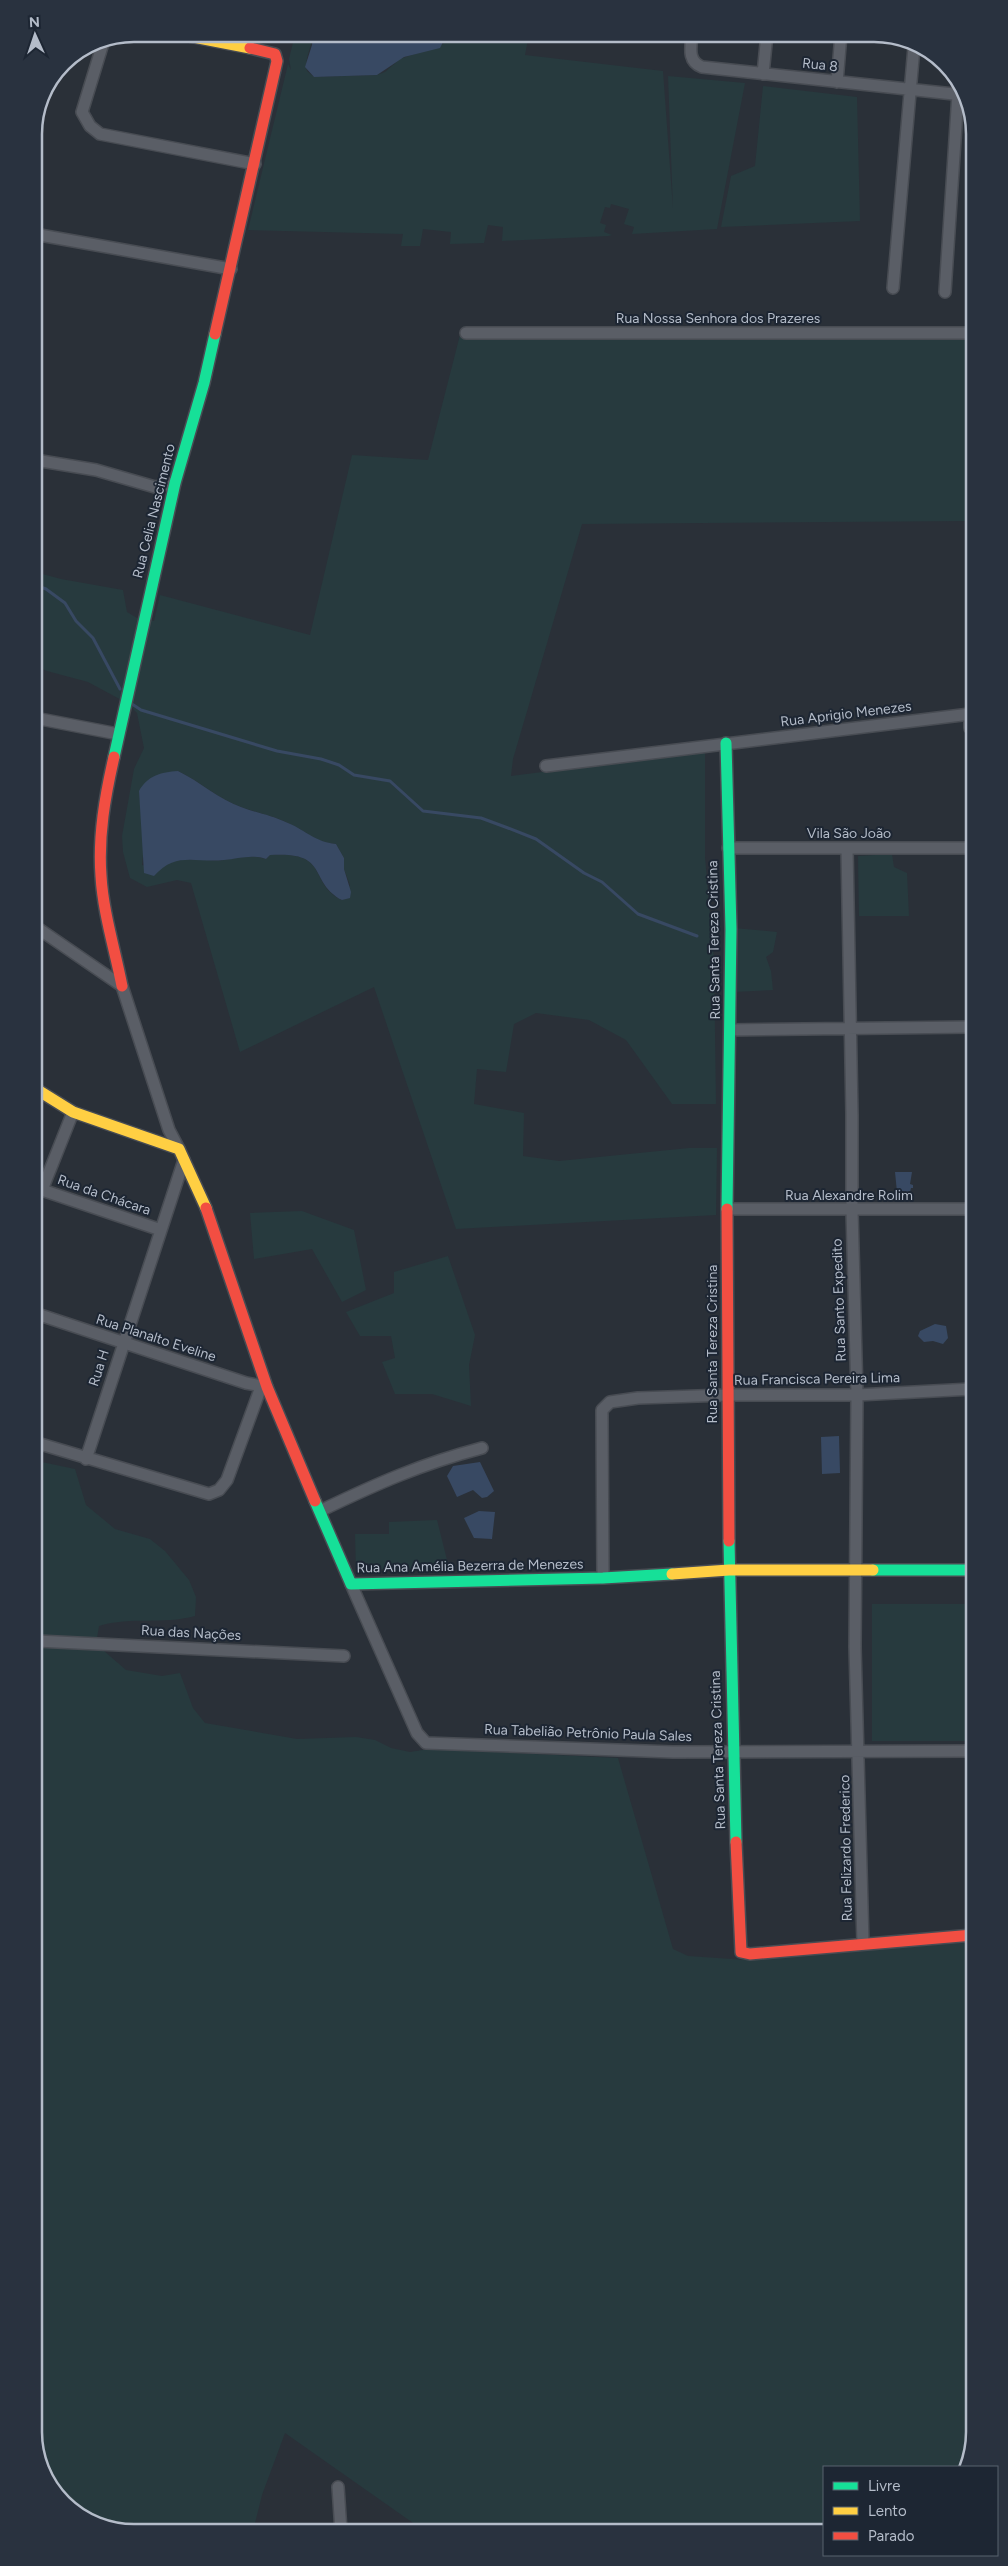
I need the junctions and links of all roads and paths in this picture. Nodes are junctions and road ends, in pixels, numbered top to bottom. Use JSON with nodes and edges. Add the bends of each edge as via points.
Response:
{"nodes":[{"id":1,"x":219,"y":42,"type":"edge"},
{"id":2,"x":691,"y":43,"type":"edge"},
{"id":3,"x":766,"y":43,"type":"edge"},
{"id":4,"x":840,"y":43,"type":"edge"},
{"id":5,"x":101,"y":49,"type":"edge"},
{"id":6,"x":913,"y":52,"type":"edge"},
{"id":7,"x":763,"y":74,"type":"junction"},
{"id":8,"x":837,"y":82,"type":"junction"},
{"id":9,"x":909,"y":89,"type":"junction"},
{"id":10,"x":956,"y":94,"type":"edge"},
{"id":11,"x":960,"y":103,"type":"edge"},
{"id":12,"x":255,"y":164,"type":"junction"},
{"id":13,"x":43,"y":236,"type":"edge"},
{"id":14,"x":231,"y":269,"type":"junction"},
{"id":15,"x":893,"y":288,"type":"dead end"},
{"id":16,"x":945,"y":292,"type":"dead end"},
{"id":17,"x":466,"y":333,"type":"dead end"},
{"id":18,"x":966,"y":333,"type":"edge"},
{"id":19,"x":43,"y":461,"type":"edge"},
{"id":20,"x":175,"y":483,"type":"junction"},
{"id":21,"x":966,"y":714,"type":"edge"},
{"id":22,"x":43,"y":719,"type":"edge"},
{"id":23,"x":118,"y":734,"type":"junction"},
{"id":24,"x":726,"y":743,"type":"junction"},
{"id":25,"x":546,"y":766,"type":"dead end"},
{"id":26,"x":728,"y":848,"type":"junction"},
{"id":27,"x":847,"y":848,"type":"junction"},
{"id":28,"x":966,"y":848,"type":"edge"},
{"id":29,"x":43,"y":932,"type":"edge"},
{"id":30,"x":122,"y":986,"type":"junction"},
{"id":31,"x":966,"y":1027,"type":"edge"},
{"id":32,"x":730,"y":1030,"type":"junction"},
{"id":33,"x":849,"y":1030,"type":"junction"},
{"id":34,"x":43,"y":1093,"type":"edge"},
{"id":35,"x":72,"y":1112,"type":"junction"},
{"id":36,"x":181,"y":1155,"type":"junction"},
{"id":37,"x":43,"y":1181,"type":"edge"},
{"id":38,"x":43,"y":1190,"type":"edge"},
{"id":39,"x":966,"y":1209,"type":"edge"},
{"id":40,"x":728,"y":1210,"type":"junction"},
{"id":41,"x":852,"y":1211,"type":"junction"},
{"id":42,"x":161,"y":1230,"type":"junction"},
{"id":43,"x":42,"y":1316,"type":"edge"},
{"id":44,"x":123,"y":1342,"type":"junction"},
{"id":45,"x":264,"y":1387,"type":"junction"},
{"id":46,"x":966,"y":1389,"type":"edge"},
{"id":47,"x":727,"y":1395,"type":"junction"},
{"id":48,"x":858,"y":1395,"type":"junction"},
{"id":49,"x":42,"y":1445,"type":"edge"},
{"id":50,"x":482,"y":1448,"type":"dead end"},
{"id":51,"x":86,"y":1458,"type":"junction"},
{"id":52,"x":320,"y":1511,"type":"junction"},
{"id":53,"x":729,"y":1570,"type":"junction"},
{"id":54,"x":855,"y":1570,"type":"junction"},
{"id":55,"x":966,"y":1570,"type":"edge"},
{"id":56,"x":603,"y":1578,"type":"junction"},
{"id":57,"x":351,"y":1584,"type":"junction"},
{"id":58,"x":42,"y":1641,"type":"edge"},
{"id":59,"x":344,"y":1656,"type":"dead end"},
{"id":60,"x":732,"y":1751,"type":"junction"},
{"id":61,"x":859,"y":1751,"type":"junction"},
{"id":62,"x":966,"y":1751,"type":"edge"},
{"id":63,"x":966,"y":1936,"type":"edge"},
{"id":64,"x":863,"y":1944,"type":"junction"},
{"id":65,"x":338,"y":2487,"type":"dead end"},
{"id":66,"x":340,"y":2523,"type":"edge"}],
"edges":[{"from":1,"to":12,"type":"street","name":"Rua Celia Nascimento","via":[[275,54],[277,61]]},
{"from":2,"to":7,"type":"street","name":"Rua 8","via":[[692,61],[702,68]]},
{"from":3,"to":7,"type":"street"},
{"from":4,"to":8,"type":"street"},
{"from":5,"to":12,"type":"street","via":[[82,112],[90,126],[100,134]]},
{"from":6,"to":9,"type":"street"},
{"from":7,"to":8,"type":"street","name":"Rua 8"},
{"from":8,"to":9,"type":"street","name":"Rua 8"},
{"from":9,"to":10,"type":"street","name":"Rua 8"},
{"from":9,"to":15,"type":"street"},
{"from":11,"to":16,"type":"street"},
{"from":12,"to":14,"type":"street","name":"Rua Celia Nascimento"},
{"from":13,"to":14,"type":"street"},
{"from":14,"to":20,"type":"street","name":"Rua Celia Nascimento","via":[[204,383]]},
{"from":17,"to":18,"type":"street","name":"Rua Nossa Senhora dos Prazeres"},
{"from":19,"to":20,"type":"street","via":[[96,470],[155,487]]},
{"from":20,"to":23,"type":"street","name":"Rua Celia Nascimento"},
{"from":21,"to":24,"type":"street","name":"Rua Aprigio Menezes"},
{"from":22,"to":23,"type":"street"},
{"from":23,"to":30,"type":"street","name":"Rua Celia Nascimento","via":[[106,791],[100,848],[101,878]]},
{"from":24,"to":25,"type":"street","name":"Rua Aprigio Menezes"},
{"from":24,"to":26,"type":"street","name":"Rua Santa Tereza Cristina"},
{"from":26,"to":27,"type":"street","name":"Vila São João"},
{"from":26,"to":32,"type":"street","name":"Rua Santa Tereza Cristina"},
{"from":27,"to":28,"type":"street","name":"Vila São João"},
{"from":27,"to":33,"type":"street","name":"Rua Santo Expedito"},
{"from":29,"to":30,"type":"street"},
{"from":30,"to":36,"type":"street","via":[[169,1130]]},
{"from":31,"to":33,"type":"street"},
{"from":32,"to":33,"type":"street"},
{"from":32,"to":40,"type":"street","name":"Rua Santa Tereza Cristina"},
{"from":33,"to":41,"type":"street","name":"Rua Santo Expedito"},
{"from":34,"to":35,"type":"street"},
{"from":35,"to":36,"type":"street"},
{"from":35,"to":37,"type":"street"},
{"from":36,"to":42,"type":"street","name":"Rua H"},
{"from":36,"to":45,"type":"street","name":"Rua Ana Amélia Bezerra de Menezes","via":[[203,1199]]},
{"from":38,"to":42,"type":"street","name":"Rua da Chácara"},
{"from":39,"to":41,"type":"street","name":"Rua Alexandre Rolim"},
{"from":40,"to":41,"type":"street","name":"Rua Alexandre Rolim"},
{"from":40,"to":47,"type":"street","name":"Rua Santa Tereza Cristina"},
{"from":41,"to":48,"type":"street","name":"Rua Santo Expedito"},
{"from":42,"to":44,"type":"street","name":"Rua H"},
{"from":43,"to":44,"type":"street","name":"Rua Planalto Eveline"},
{"from":44,"to":45,"type":"street","name":"Rua Planalto Eveline"},
{"from":44,"to":51,"type":"street","name":"Rua H"},
{"from":45,"to":51,"type":"street","via":[[229,1476],[216,1492],[205,1494]]},
{"from":45,"to":52,"type":"street","name":"Rua Ana Amélia Bezerra de Menezes"},
{"from":46,"to":48,"type":"street","name":"Rua Francisca Pereira Lima"},
{"from":47,"to":48,"type":"street","name":"Rua Francisca Pereira Lima"},
{"from":47,"to":53,"type":"street","name":"Rua Santa Tereza Cristina"},
{"from":47,"to":56,"type":"street","name":"Rua Francisca Pereira Lima","via":[[615,1400],[602,1410]]},
{"from":48,"to":54,"type":"street","name":"Rua Santo Expedito"},
{"from":49,"to":51,"type":"street"},
{"from":50,"to":52,"type":"street","via":[[403,1472]]},
{"from":52,"to":57,"type":"street","name":"Rua Ana Amélia Bezerra de Menezes"},
{"from":53,"to":54,"type":"street","name":"Rua Ana Amélia Bezerra de Menezes"},
{"from":53,"to":56,"type":"street","name":"Rua Ana Amélia Bezerra de Menezes"},
{"from":53,"to":60,"type":"street","name":"Rua Santa Tereza Cristina"},
{"from":54,"to":55,"type":"street","name":"Rua Ana Amélia Bezerra de Menezes"},
{"from":54,"to":61,"type":"street","name":"Rua Santo Expedito"},
{"from":56,"to":57,"type":"street","name":"Rua Ana Amélia Bezerra de Menezes"},
{"from":57,"to":60,"type":"street","name":"Rua Tabelião Petrônio Paula Sales","via":[[417,1733],[426,1743],[673,1752]]},
{"from":58,"to":59,"type":"street","name":"Rua das Nações"},
{"from":60,"to":61,"type":"street","name":"Rua Tabelião Petrônio Paula Sales"},
{"from":60,"to":64,"type":"street","name":"Rua Santa Tereza Cristina","via":[[741,1952],[750,1954]]},
{"from":61,"to":62,"type":"street","name":"Rua Tabelião Petrônio Paula Sales"},
{"from":61,"to":64,"type":"street","name":"Rua Felizardo Frederico"},
{"from":63,"to":64,"type":"street"},
{"from":65,"to":66,"type":"street"}]}
